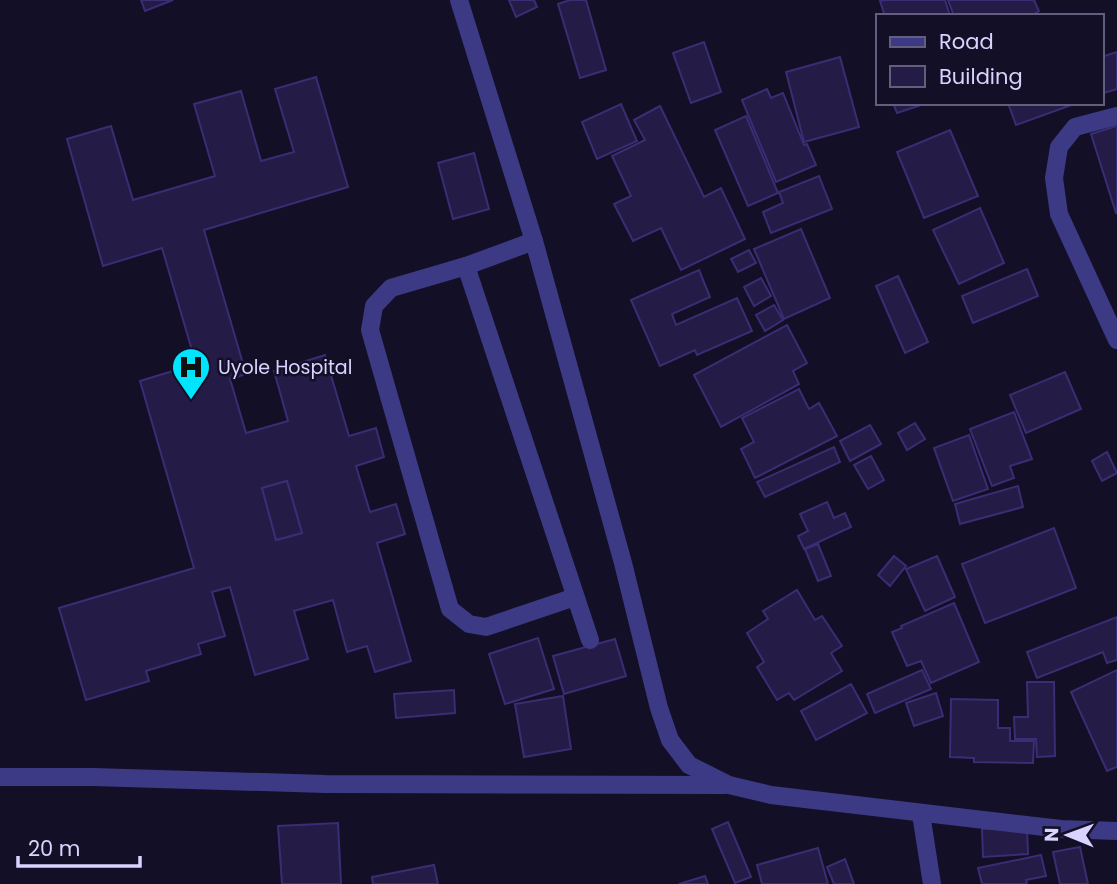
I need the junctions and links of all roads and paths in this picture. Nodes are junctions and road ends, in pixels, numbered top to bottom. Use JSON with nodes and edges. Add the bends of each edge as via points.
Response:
{"nodes":[{"id":1,"x":459,"y":0,"type":"edge"},
{"id":2,"x":1117,"y":116,"type":"edge"},
{"id":3,"x":534,"y":241,"type":"junction"},
{"id":4,"x":466,"y":266,"type":"junction"},
{"id":5,"x":1117,"y":340,"type":"edge"},
{"id":6,"x":575,"y":597,"type":"junction"},
{"id":7,"x":590,"y":640,"type":"dead end"},
{"id":8,"x":0,"y":777,"type":"edge"},
{"id":9,"x":729,"y":785,"type":"junction"},
{"id":10,"x":920,"y":814,"type":"junction"},
{"id":11,"x":1117,"y":831,"type":"edge"},
{"id":12,"x":932,"y":884,"type":"edge"}],
"edges":[{"from":1,"to":3,"type":"street"},
{"from":2,"to":5,"type":"street","via":[[1075,127],[1059,147],[1054,178],[1059,214]]},
{"from":3,"to":4,"type":"street"},
{"from":3,"to":9,"type":"street","via":[[666,729],[689,765]]},
{"from":4,"to":6,"type":"street"},
{"from":4,"to":6,"type":"street","via":[[391,288],[374,306],[370,330],[450,609],[469,624],[486,627]]},
{"from":6,"to":7,"type":"street"},
{"from":8,"to":9,"type":"street"},
{"from":9,"to":10,"type":"street","via":[[771,795]]},
{"from":10,"to":11,"type":"street"},
{"from":10,"to":12,"type":"street"}]}
